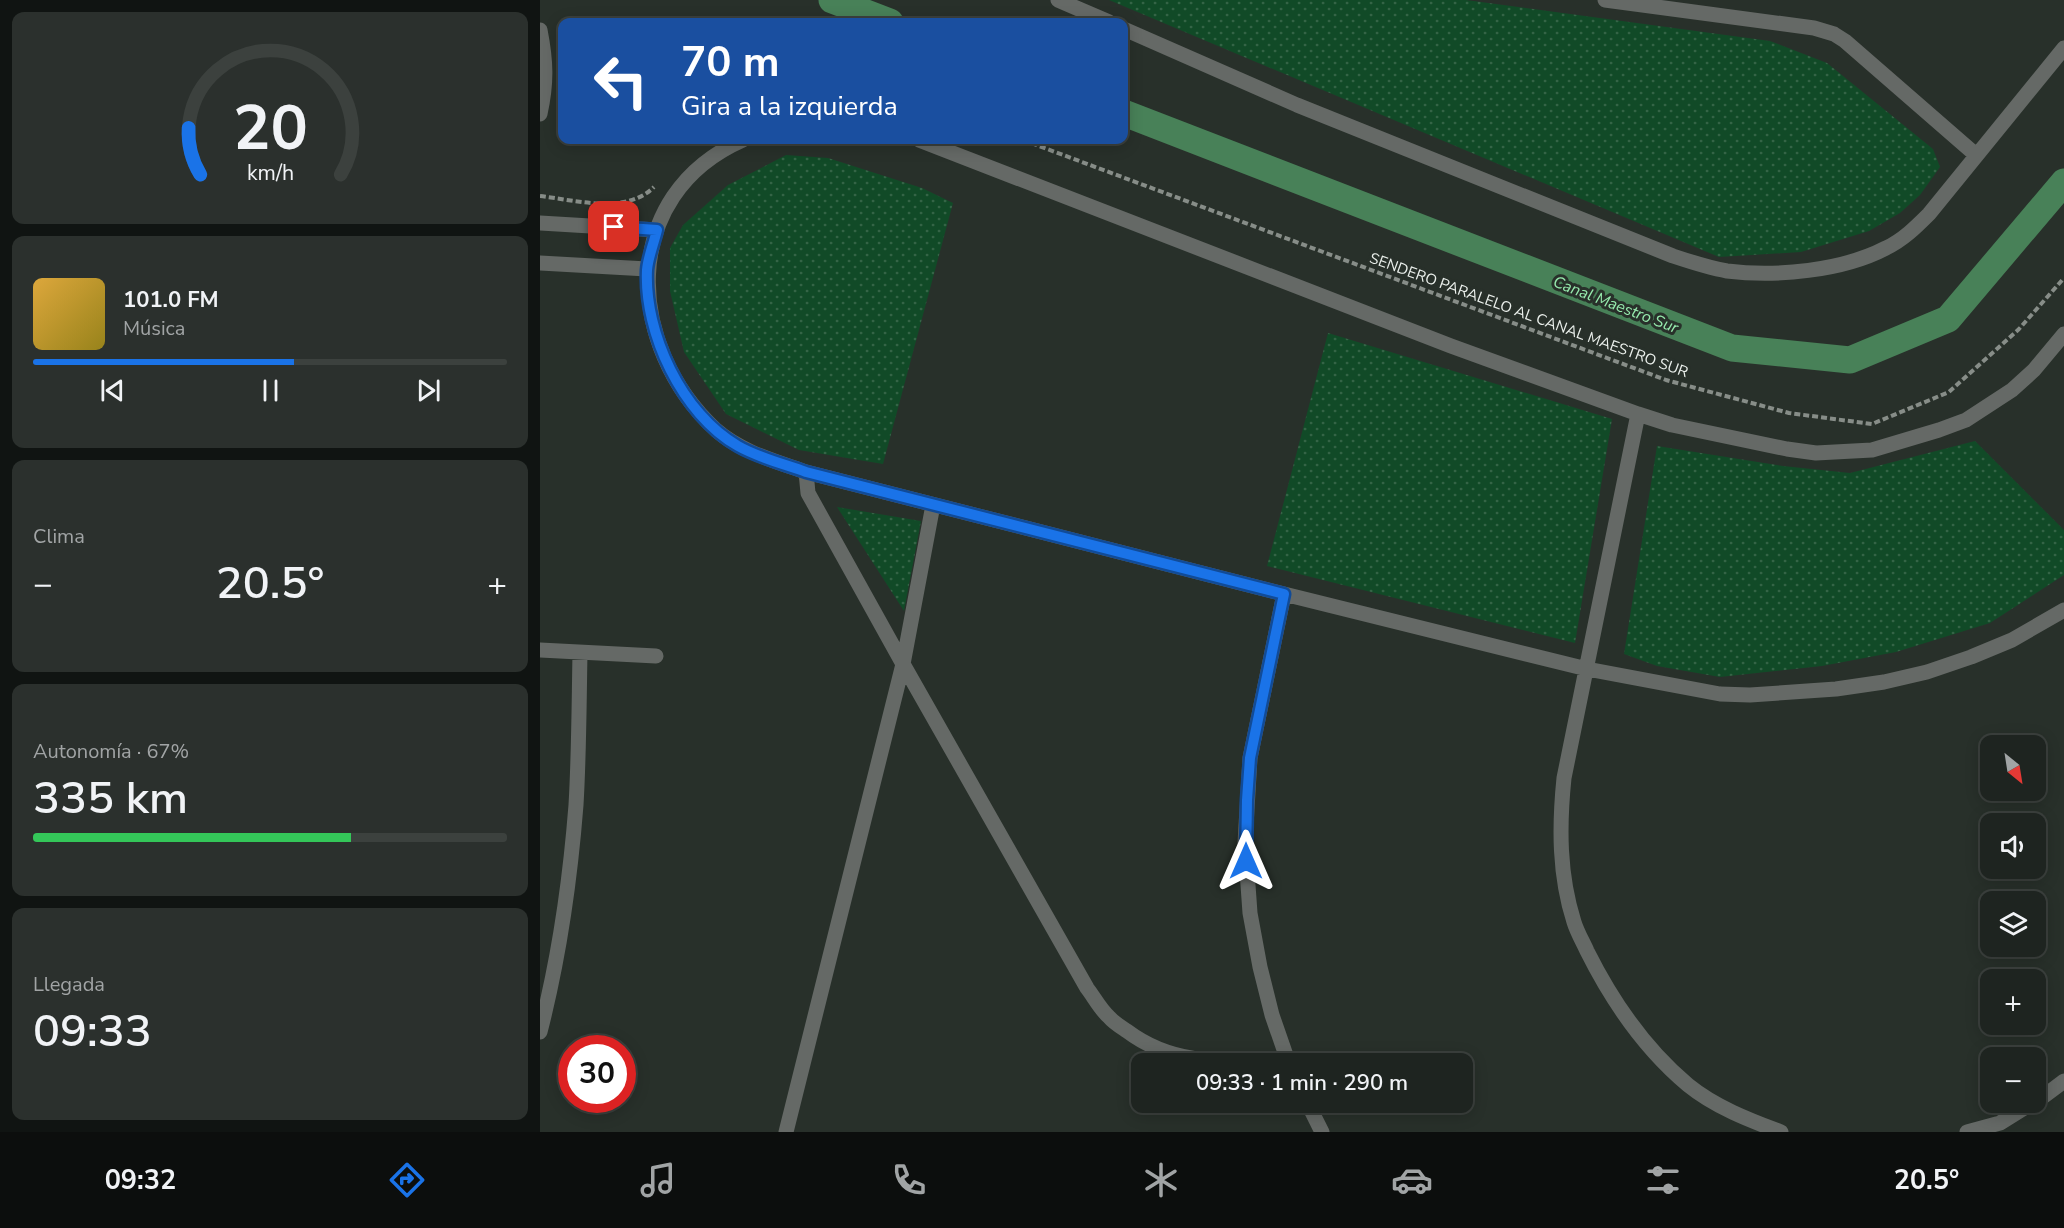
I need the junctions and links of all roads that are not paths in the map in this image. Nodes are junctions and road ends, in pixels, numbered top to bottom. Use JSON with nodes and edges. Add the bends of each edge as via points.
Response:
{"nodes":[{"id":1,"x":1058,"y":0,"type":"edge"},
{"id":2,"x":1605,"y":0,"type":"edge"},
{"id":3,"x":1675,"y":5,"type":"edge"},
{"id":4,"x":1100,"y":18,"type":"edge"},
{"id":5,"x":540,"y":30,"type":"edge"},
{"id":6,"x":1128,"y":31,"type":"edge"},
{"id":7,"x":2064,"y":48,"type":"edge"},
{"id":8,"x":543,"y":93,"type":"edge"},
{"id":9,"x":540,"y":114,"type":"edge"},
{"id":10,"x":733,"y":144,"type":"edge"},
{"id":11,"x":929,"y":144,"type":"edge"},
{"id":12,"x":1976,"y":155,"type":"junction"},
{"id":13,"x":540,"y":223,"type":"edge"},
{"id":14,"x":657,"y":230,"type":"junction"},
{"id":15,"x":540,"y":263,"type":"edge"},
{"id":16,"x":647,"y":269,"type":"junction"},
{"id":17,"x":2064,"y":334,"type":"edge"},
{"id":18,"x":1638,"y":414,"type":"junction"},
{"id":19,"x":806,"y":472,"type":"junction"},
{"id":20,"x":933,"y":505,"type":"junction"},
{"id":21,"x":1284,"y":594,"type":"junction"},
{"id":22,"x":2064,"y":610,"type":"edge"},
{"id":23,"x":540,"y":650,"type":"edge"},
{"id":24,"x":580,"y":653,"type":"junction"},
{"id":25,"x":656,"y":656,"type":"dead end"},
{"id":26,"x":903,"y":664,"type":"junction"},
{"id":27,"x":1587,"y":669,"type":"junction"},
{"id":28,"x":540,"y":1032,"type":"edge"},
{"id":29,"x":1167,"y":1053,"type":"edge"},
{"id":30,"x":1285,"y":1053,"type":"edge"},
{"id":31,"x":2064,"y":1081,"type":"edge"},
{"id":32,"x":2046,"y":1094,"type":"edge"},
{"id":33,"x":1312,"y":1113,"type":"edge"},
{"id":34,"x":2017,"y":1113,"type":"edge"},
{"id":35,"x":786,"y":1132,"type":"edge"},
{"id":36,"x":1322,"y":1132,"type":"edge"},
{"id":37,"x":1781,"y":1132,"type":"edge"},
{"id":38,"x":1967,"y":1132,"type":"edge"}],
"edges":[{"from":1,"to":4,"type":"street"},
{"from":2,"to":3,"type":"street"},
{"from":3,"to":12,"type":"street","via":[[1834,34]]},
{"from":5,"to":8,"type":"street","via":[[546,62]]},
{"from":6,"to":12,"type":"street","via":[[1297,105],[1673,256],[1726,271],[1822,269],[1885,249],[1910,233],[1929,214]]},
{"from":7,"to":12,"type":"street"},
{"from":8,"to":9,"type":"street"},
{"from":10,"to":14,"type":"street","via":[[695,170],[671,197]]},
{"from":11,"to":18,"type":"street","via":[[1451,346]]},
{"from":13,"to":14,"type":"street"},
{"from":14,"to":16,"type":"street"},
{"from":15,"to":16,"type":"street"},
{"from":16,"to":19,"type":"street","via":[[650,308],[660,346],[675,379],[693,405],[717,431],[738,446]]},
{"from":17,"to":18,"type":"street","via":[[2034,370],[1992,405],[1966,420],[1872,450],[1816,453],[1787,449]]},
{"from":18,"to":27,"type":"street"},
{"from":19,"to":20,"type":"street"},
{"from":19,"to":26,"type":"street","via":[[808,493]]},
{"from":20,"to":21,"type":"street"},
{"from":20,"to":26,"type":"street"},
{"from":21,"to":27,"type":"street"},
{"from":21,"to":30,"type":"street","via":[[1250,758],[1245,843],[1250,913],[1258,956]]},
{"from":22,"to":27,"type":"street","via":[[2012,640],[1971,657],[1927,672],[1836,689],[1720,694]]},
{"from":23,"to":24,"type":"street"},
{"from":24,"to":25,"type":"street"},
{"from":24,"to":28,"type":"street","via":[[570,868]]},
{"from":26,"to":29,"type":"street","via":[[1087,988],[1109,1018],[1136,1038]]},
{"from":26,"to":35,"type":"street"},
{"from":27,"to":37,"type":"street","via":[[1561,810],[1564,879],[1574,924],[1599,976],[1650,1048],[1689,1085],[1737,1115]]},
{"from":31,"to":32,"type":"street"},
{"from":33,"to":36,"type":"street"},
{"from":34,"to":38,"type":"street","via":[[2000,1123]]}]}
